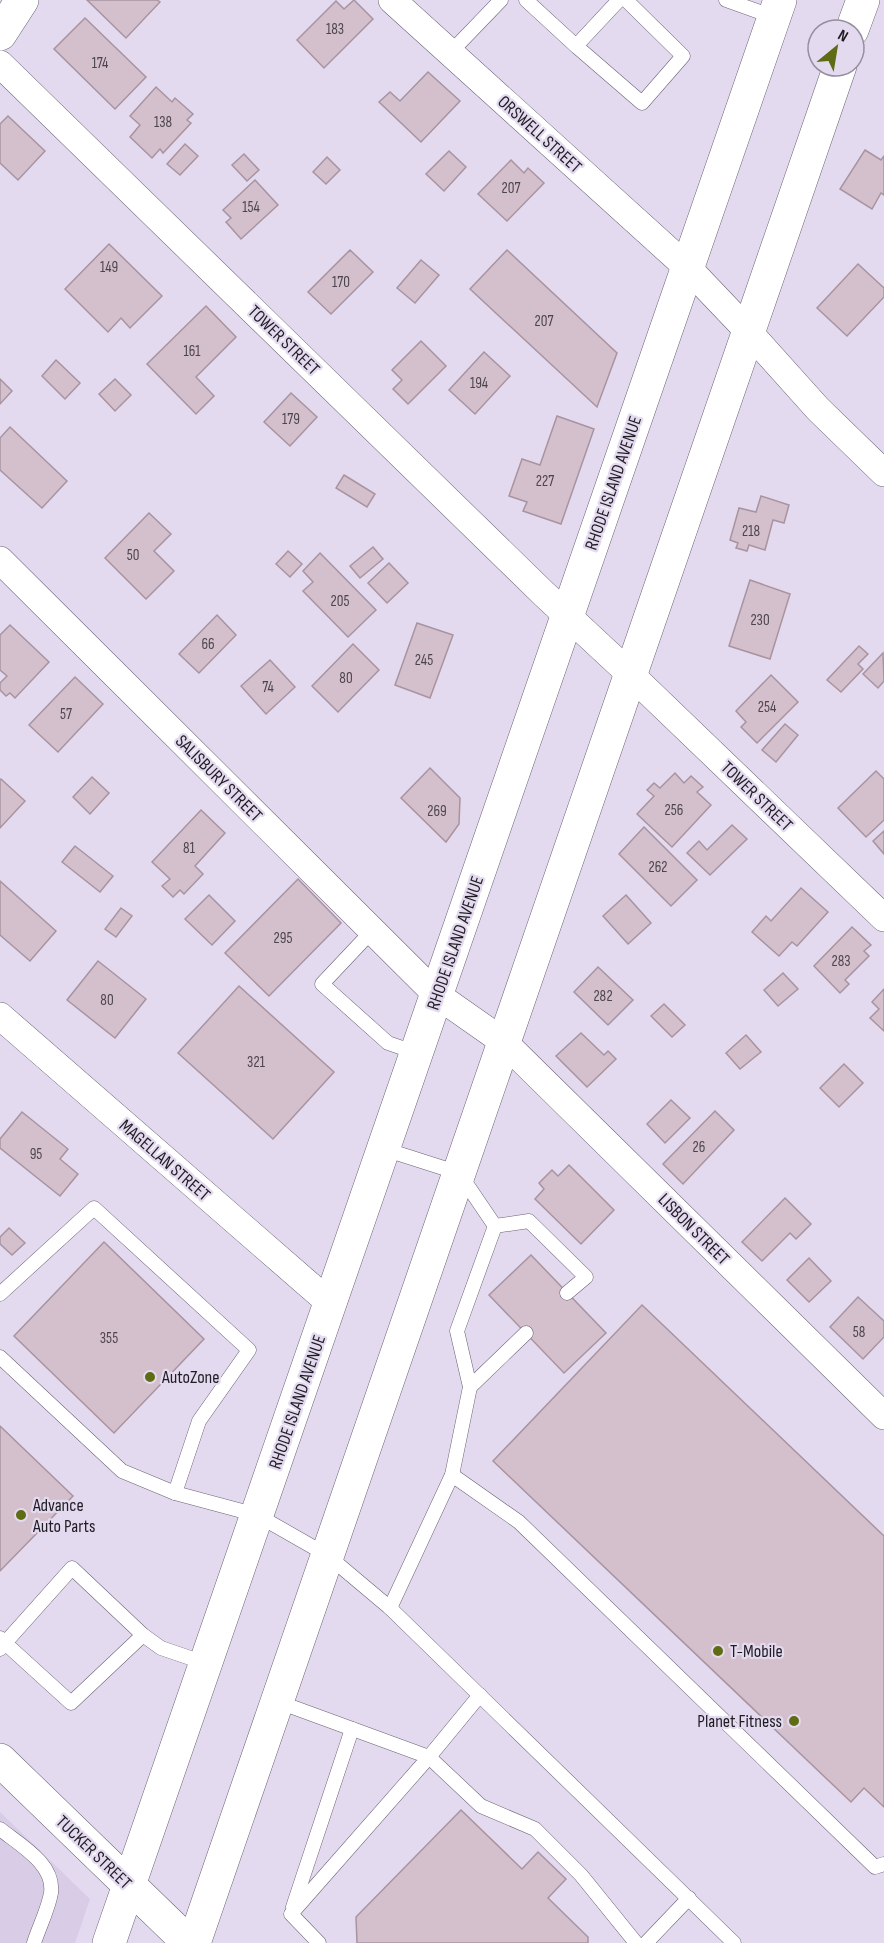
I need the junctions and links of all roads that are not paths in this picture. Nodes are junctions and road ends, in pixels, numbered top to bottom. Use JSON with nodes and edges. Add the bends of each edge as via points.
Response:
{"nodes":[{"id":1,"x":22,"y":0,"type":"edge"},
{"id":2,"x":392,"y":0,"type":"edge"},
{"id":3,"x":501,"y":0,"type":"edge"},
{"id":4,"x":526,"y":0,"type":"edge"},
{"id":5,"x":619,"y":0,"type":"edge"},
{"id":6,"x":626,"y":0,"type":"edge"},
{"id":7,"x":726,"y":0,"type":"edge"},
{"id":8,"x":862,"y":0,"type":"edge"},
{"id":9,"x":777,"y":9,"type":"edge"},
{"id":10,"x":856,"y":18,"type":"edge"},
{"id":11,"x":0,"y":34,"type":"edge"},
{"id":12,"x":576,"y":46,"type":"junction"},
{"id":13,"x":450,"y":53,"type":"junction"},
{"id":14,"x":0,"y":64,"type":"edge"},
{"id":15,"x":836,"y":78,"type":"edge"},
{"id":16,"x":688,"y":268,"type":"junction"},
{"id":17,"x":748,"y":331,"type":"junction"},
{"id":18,"x":884,"y":473,"type":"edge"},
{"id":19,"x":0,"y":560,"type":"edge"},
{"id":20,"x":567,"y":616,"type":"junction"},
{"id":21,"x":630,"y":674,"type":"junction"},
{"id":22,"x":884,"y":918,"type":"edge"},
{"id":23,"x":372,"y":931,"type":"junction"},
{"id":24,"x":437,"y":995,"type":"junction"},
{"id":25,"x":0,"y":1016,"type":"edge"},
{"id":26,"x":504,"y":1042,"type":"junction"},
{"id":27,"x":417,"y":1053,"type":"junction"},
{"id":28,"x":384,"y":1149,"type":"junction"},
{"id":29,"x":459,"y":1173,"type":"junction"},
{"id":30,"x":495,"y":1226,"type":"junction"},
{"id":31,"x":567,"y":1293,"type":"dead end"},
{"id":32,"x":0,"y":1294,"type":"edge"},
{"id":33,"x":331,"y":1304,"type":"junction"},
{"id":34,"x":526,"y":1333,"type":"dead end"},
{"id":35,"x":0,"y":1356,"type":"edge"},
{"id":36,"x":470,"y":1387,"type":"junction"},
{"id":37,"x":884,"y":1416,"type":"edge"},
{"id":38,"x":452,"y":1475,"type":"junction"},
{"id":39,"x":175,"y":1493,"type":"junction"},
{"id":40,"x":257,"y":1515,"type":"junction"},
{"id":41,"x":327,"y":1555,"type":"junction"},
{"id":42,"x":390,"y":1608,"type":"junction"},
{"id":43,"x":143,"y":1635,"type":"junction"},
{"id":44,"x":2,"y":1643,"type":"edge"},
{"id":45,"x":207,"y":1664,"type":"junction"},
{"id":46,"x":480,"y":1695,"type":"junction"},
{"id":47,"x":276,"y":1701,"type":"junction"},
{"id":48,"x":352,"y":1729,"type":"junction"},
{"id":49,"x":429,"y":1757,"type":"junction"},
{"id":50,"x":0,"y":1760,"type":"edge"},
{"id":51,"x":0,"y":1829,"type":"edge"},
{"id":52,"x":884,"y":1864,"type":"edge"},
{"id":53,"x":130,"y":1886,"type":"junction"},
{"id":54,"x":689,"y":1898,"type":"junction"},
{"id":55,"x":291,"y":1914,"type":"junction"},
{"id":56,"x":34,"y":1943,"type":"edge"},
{"id":57,"x":109,"y":1943,"type":"edge"},
{"id":58,"x":189,"y":1943,"type":"edge"},
{"id":59,"x":194,"y":1943,"type":"edge"},
{"id":60,"x":319,"y":1943,"type":"edge"},
{"id":61,"x":636,"y":1943,"type":"edge"},
{"id":62,"x":646,"y":1943,"type":"edge"},
{"id":63,"x":734,"y":1943,"type":"edge"}],
"edges":[{"from":1,"to":11,"type":"main road"},
{"from":2,"to":13,"type":"street","name":"ORSWELL STREET"},
{"from":3,"to":13,"type":"lane"},
{"from":4,"to":12,"type":"lane"},
{"from":5,"to":12,"type":"lane"},
{"from":6,"to":12,"type":"lane","via":[[683,56],[642,103]]},
{"from":7,"to":9,"type":"lane"},
{"from":8,"to":10,"type":"main road"},
{"from":9,"to":16,"type":"main road","name":"RHODE ISLAND AVENUE"},
{"from":13,"to":16,"type":"street","name":"ORSWELL STREET"},
{"from":14,"to":20,"type":"street","name":"TOWER STREET"},
{"from":15,"to":17,"type":"main road"},
{"from":16,"to":17,"type":"street","name":"ORSWELL STREET"},
{"from":16,"to":20,"type":"main road","name":"RHODE ISLAND AVENUE"},
{"from":17,"to":18,"type":"street","via":[[818,409]]},
{"from":17,"to":21,"type":"main road"},
{"from":19,"to":23,"type":"street","name":"SALISBURY STREET"},
{"from":20,"to":21,"type":"street","name":"TOWER STREET"},
{"from":20,"to":24,"type":"main road","name":"RHODE ISLAND AVENUE"},
{"from":21,"to":22,"type":"street","name":"TOWER STREET"},
{"from":21,"to":26,"type":"main road"},
{"from":23,"to":24,"type":"street","name":"SALISBURY STREET"},
{"from":23,"to":27,"type":"lane","via":[[322,984],[387,1043]]},
{"from":24,"to":26,"type":"street","name":"LISBON STREET"},
{"from":24,"to":27,"type":"main road","name":"RHODE ISLAND AVENUE"},
{"from":25,"to":33,"type":"street","name":"MAGELLAN STREET"},
{"from":26,"to":29,"type":"main road"},
{"from":26,"to":37,"type":"street","name":"LISBON STREET"},
{"from":27,"to":28,"type":"main road","name":"RHODE ISLAND AVENUE"},
{"from":28,"to":29,"type":"lane"},
{"from":28,"to":33,"type":"main road","name":"RHODE ISLAND AVENUE"},
{"from":29,"to":30,"type":"lane"},
{"from":29,"to":41,"type":"main road"},
{"from":30,"to":31,"type":"lane","via":[[530,1221],[586,1277]]},
{"from":30,"to":36,"type":"lane","via":[[457,1331]]},
{"from":32,"to":39,"type":"lane","via":[[94,1208],[249,1350],[199,1421]]},
{"from":33,"to":40,"type":"main road","name":"RHODE ISLAND AVENUE"},
{"from":34,"to":36,"type":"lane"},
{"from":35,"to":39,"type":"lane","via":[[122,1471]]},
{"from":36,"to":38,"type":"lane"},
{"from":38,"to":42,"type":"lane"},
{"from":38,"to":52,"type":"lane","via":[[519,1522],[875,1867]]},
{"from":39,"to":40,"type":"lane"},
{"from":40,"to":41,"type":"lane"},
{"from":40,"to":45,"type":"main road","name":"RHODE ISLAND AVENUE"},
{"from":41,"to":42,"type":"lane"},
{"from":41,"to":47,"type":"main road"},
{"from":42,"to":46,"type":"lane"},
{"from":43,"to":44,"type":"lane","via":[[71,1703]]},
{"from":43,"to":44,"type":"lane","via":[[72,1568]]},
{"from":43,"to":45,"type":"lane","via":[[162,1648]]},
{"from":45,"to":53,"type":"main road","name":"RHODE ISLAND AVENUE"},
{"from":46,"to":49,"type":"lane"},
{"from":46,"to":54,"type":"lane"},
{"from":47,"to":48,"type":"lane"},
{"from":47,"to":59,"type":"main road"},
{"from":48,"to":49,"type":"lane"},
{"from":48,"to":55,"type":"lane"},
{"from":49,"to":55,"type":"lane"},
{"from":49,"to":61,"type":"lane","via":[[481,1806],[535,1829],[581,1875]]},
{"from":50,"to":53,"type":"main road","name":"TUCKER STREET"},
{"from":51,"to":56,"type":"lane","via":[[41,1863],[51,1885]]},
{"from":53,"to":57,"type":"main road","name":"RHODE ISLAND AVENUE"},
{"from":53,"to":58,"type":"main road","name":"TUCKER STREET"},
{"from":54,"to":62,"type":"lane"},
{"from":54,"to":63,"type":"lane"},
{"from":55,"to":60,"type":"lane"}]}
